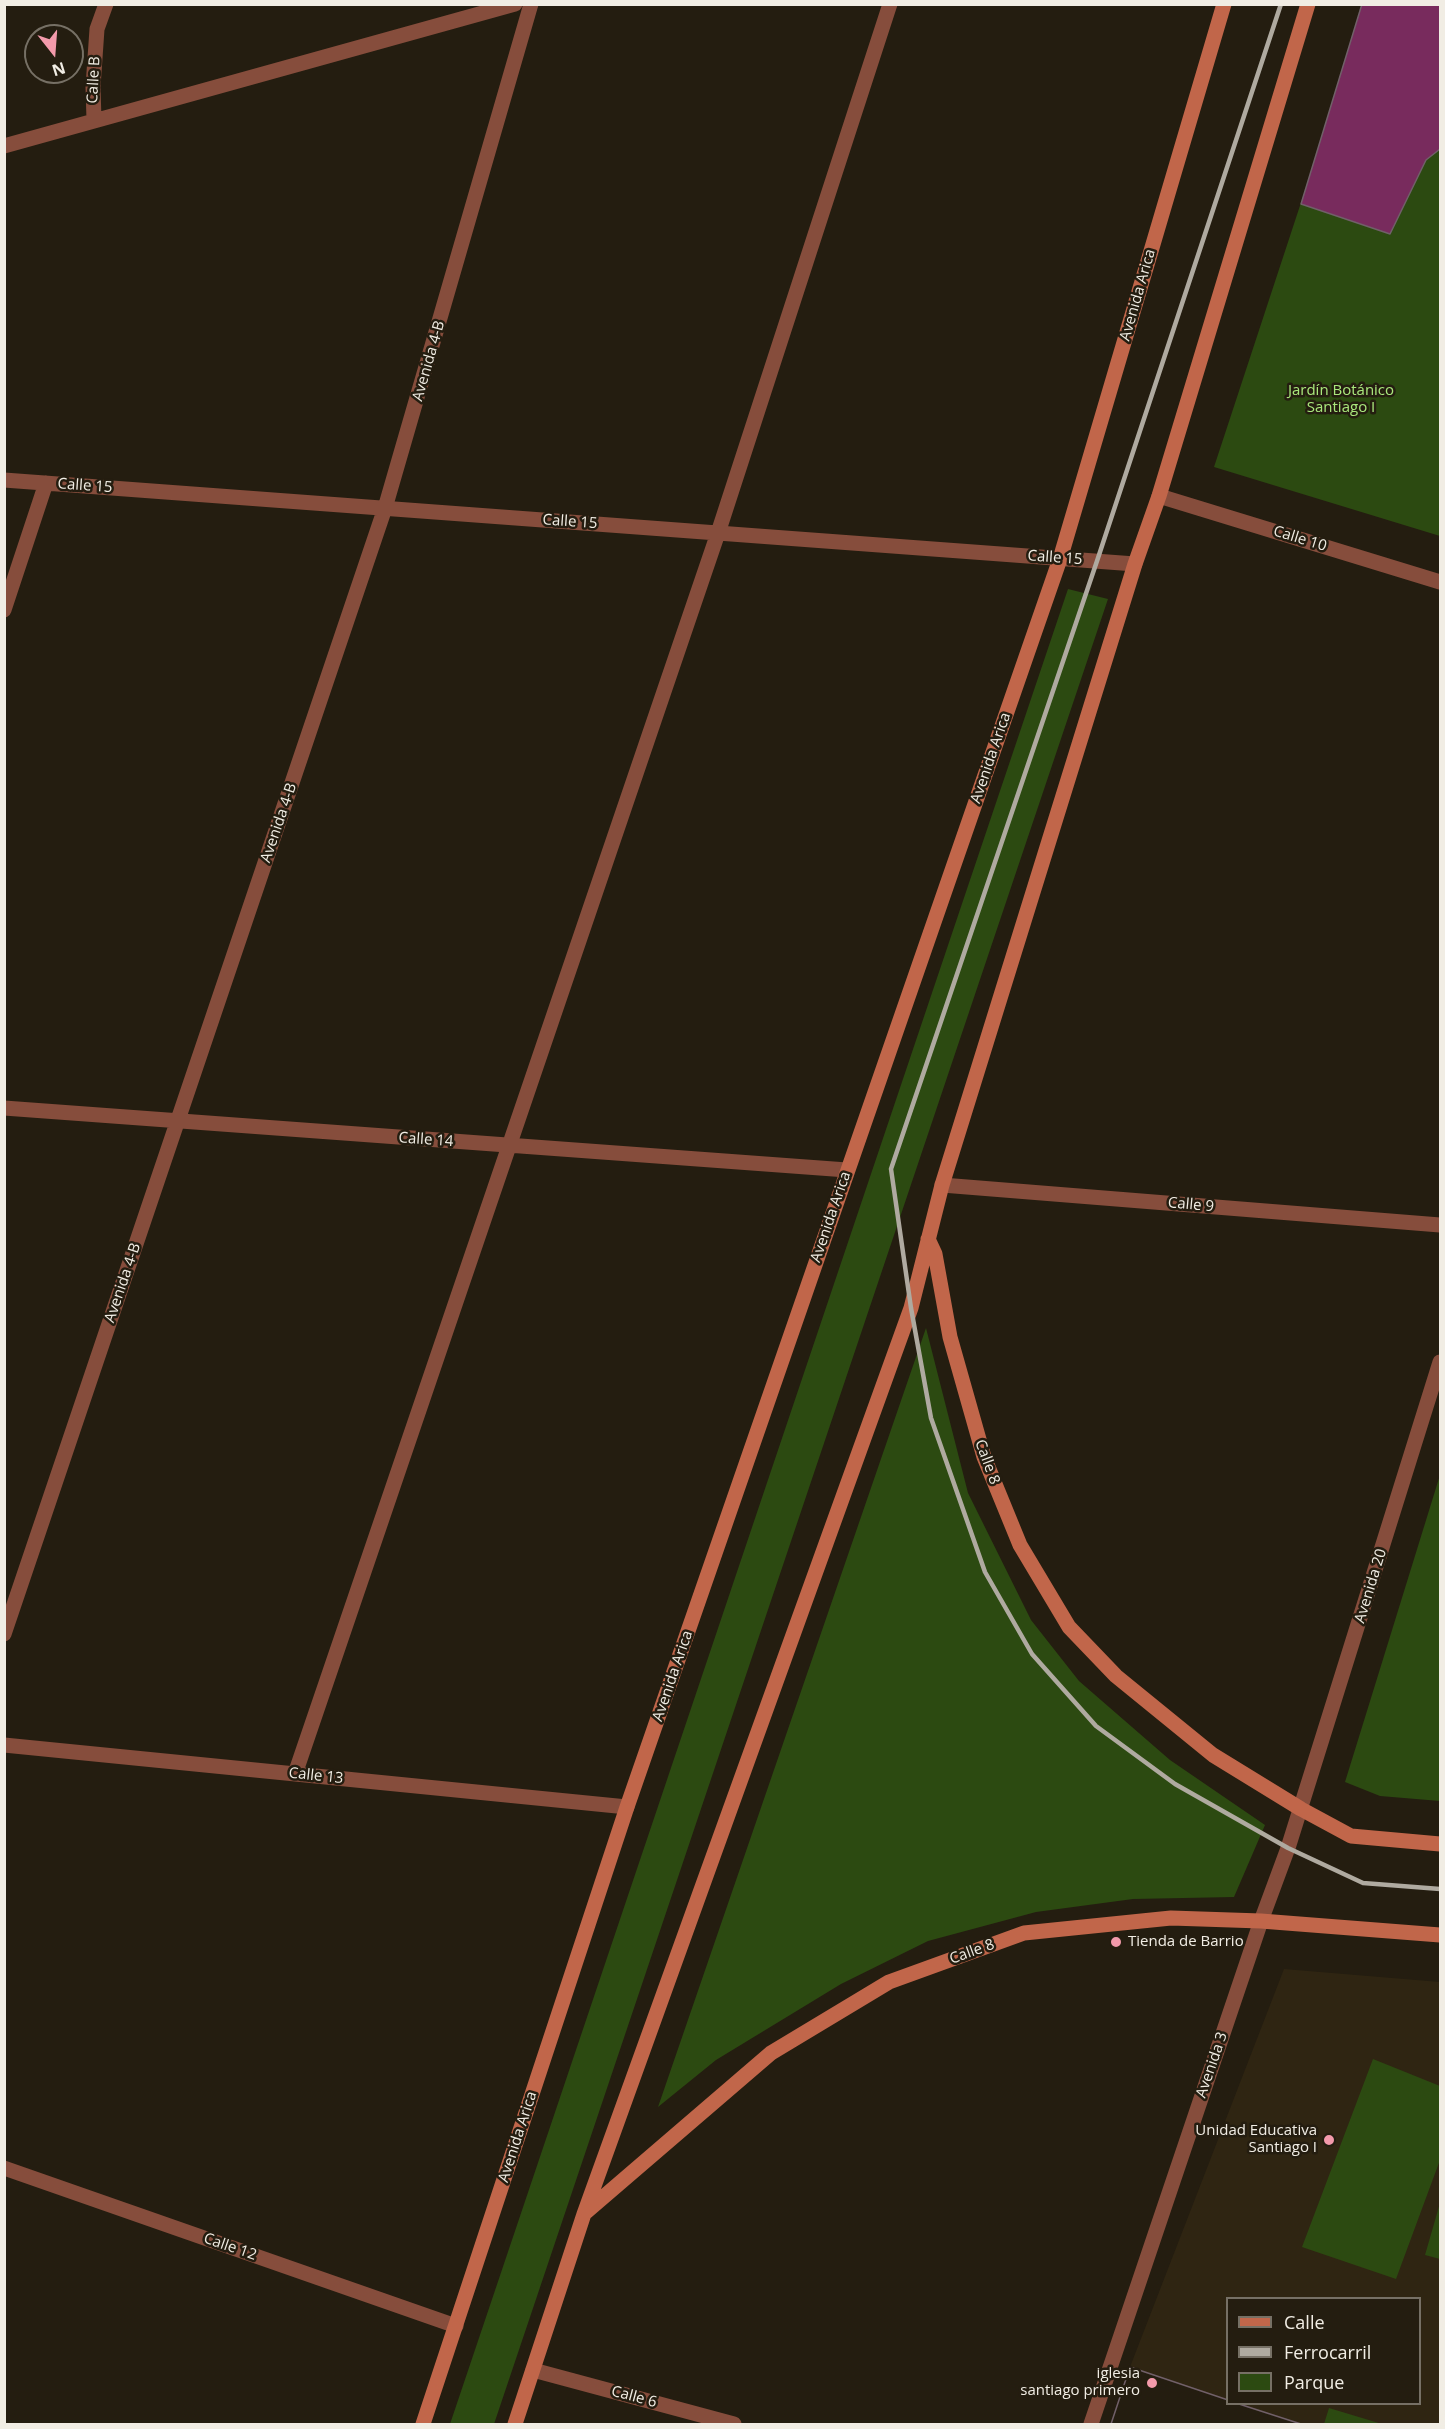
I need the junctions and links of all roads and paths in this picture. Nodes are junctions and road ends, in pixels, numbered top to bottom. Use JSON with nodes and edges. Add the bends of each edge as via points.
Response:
{"nodes":[{"id":1,"x":106,"y":4,"type":"edge"},
{"id":2,"x":515,"y":4,"type":"edge"},
{"id":3,"x":531,"y":4,"type":"edge"},
{"id":4,"x":890,"y":4,"type":"edge"},
{"id":5,"x":1224,"y":4,"type":"edge"},
{"id":6,"x":1308,"y":4,"type":"edge"},
{"id":7,"x":94,"y":120,"type":"junction"},
{"id":8,"x":4,"y":146,"type":"edge"},
{"id":9,"x":4,"y":480,"type":"edge"},
{"id":10,"x":46,"y":483,"type":"junction"},
{"id":11,"x":1159,"y":496,"type":"junction"},
{"id":12,"x":386,"y":508,"type":"junction"},
{"id":13,"x":718,"y":533,"type":"junction"},
{"id":14,"x":1060,"y":559,"type":"junction"},
{"id":15,"x":1135,"y":564,"type":"junction"},
{"id":16,"x":1440,"y":582,"type":"edge"},
{"id":17,"x":4,"y":610,"type":"edge"},
{"id":18,"x":4,"y":1108,"type":"edge"},
{"id":19,"x":177,"y":1121,"type":"junction"},
{"id":20,"x":509,"y":1146,"type":"junction"},
{"id":21,"x":847,"y":1170,"type":"junction"},
{"id":22,"x":942,"y":1185,"type":"junction"},
{"id":23,"x":1440,"y":1225,"type":"edge"},
{"id":24,"x":928,"y":1239,"type":"junction"},
{"id":25,"x":1440,"y":1362,"type":"edge"},
{"id":26,"x":4,"y":1634,"type":"edge"},
{"id":27,"x":4,"y":1745,"type":"edge"},
{"id":28,"x":295,"y":1774,"type":"junction"},
{"id":29,"x":627,"y":1808,"type":"junction"},
{"id":30,"x":1301,"y":1809,"type":"junction"},
{"id":31,"x":1440,"y":1844,"type":"edge"},
{"id":32,"x":1261,"y":1922,"type":"junction"},
{"id":33,"x":1440,"y":1935,"type":"edge"},
{"id":34,"x":4,"y":2168,"type":"edge"},
{"id":35,"x":584,"y":2214,"type":"junction"},
{"id":36,"x":456,"y":2326,"type":"junction"},
{"id":37,"x":533,"y":2370,"type":"junction"},
{"id":38,"x":423,"y":2424,"type":"edge"},
{"id":39,"x":515,"y":2424,"type":"edge"},
{"id":40,"x":734,"y":2424,"type":"edge"},
{"id":41,"x":1091,"y":2424,"type":"edge"}],
"edges":[{"from":1,"to":7,"type":"street","name":"Calle B","via":[[97,29]]},
{"from":2,"to":7,"type":"street"},
{"from":3,"to":12,"type":"street","name":"Avenida 4-B"},
{"from":4,"to":13,"type":"street"},
{"from":5,"to":14,"type":"street","name":"Avenida Arica"},
{"from":6,"to":11,"type":"street"},
{"from":7,"to":8,"type":"street"},
{"from":9,"to":10,"type":"street","name":"Calle 15"},
{"from":10,"to":12,"type":"street","name":"Calle 15"},
{"from":10,"to":17,"type":"street"},
{"from":11,"to":15,"type":"street"},
{"from":11,"to":16,"type":"street","name":"Calle 10"},
{"from":12,"to":13,"type":"street","name":"Calle 15"},
{"from":12,"to":19,"type":"street","name":"Avenida 4-B"},
{"from":13,"to":14,"type":"street","name":"Calle 15"},
{"from":13,"to":20,"type":"street"},
{"from":14,"to":15,"type":"street","name":"Calle 15"},
{"from":14,"to":21,"type":"street","name":"Avenida Arica"},
{"from":15,"to":22,"type":"street"},
{"from":18,"to":19,"type":"street","name":"Calle 14"},
{"from":19,"to":20,"type":"street","name":"Calle 14"},
{"from":19,"to":26,"type":"street","name":"Avenida 4-B"},
{"from":20,"to":21,"type":"street","name":"Calle 14"},
{"from":20,"to":28,"type":"street"},
{"from":21,"to":29,"type":"street","name":"Avenida Arica"},
{"from":22,"to":23,"type":"street","name":"Calle 9"},
{"from":22,"to":24,"type":"street"},
{"from":24,"to":30,"type":"street","name":"Calle 8","via":[[935,1254],[950,1337],[984,1457],[1020,1545],[1068,1627],[1116,1676],[1213,1755]]},
{"from":24,"to":35,"type":"street","via":[[911,1308]]},
{"from":25,"to":30,"type":"street","name":"Avenida 20"},
{"from":27,"to":28,"type":"street","name":"Calle 13"},
{"from":28,"to":29,"type":"street","name":"Calle 13"},
{"from":29,"to":36,"type":"street","name":"Avenida Arica"},
{"from":30,"to":31,"type":"street","name":"Calle 8","via":[[1351,1836]]},
{"from":30,"to":32,"type":"street","name":"Avenida 3"},
{"from":32,"to":33,"type":"street","name":"Calle 8"},
{"from":32,"to":35,"type":"street","name":"Calle 8","via":[[1171,1918],[1024,1933],[890,1982],[771,2053]]},
{"from":32,"to":41,"type":"street","name":"Avenida 3"},
{"from":34,"to":36,"type":"street","name":"Calle 12"},
{"from":35,"to":37,"type":"street"},
{"from":36,"to":38,"type":"street","name":"Avenida Arica"},
{"from":37,"to":39,"type":"street"},
{"from":37,"to":40,"type":"street","name":"Calle 6"}]}
